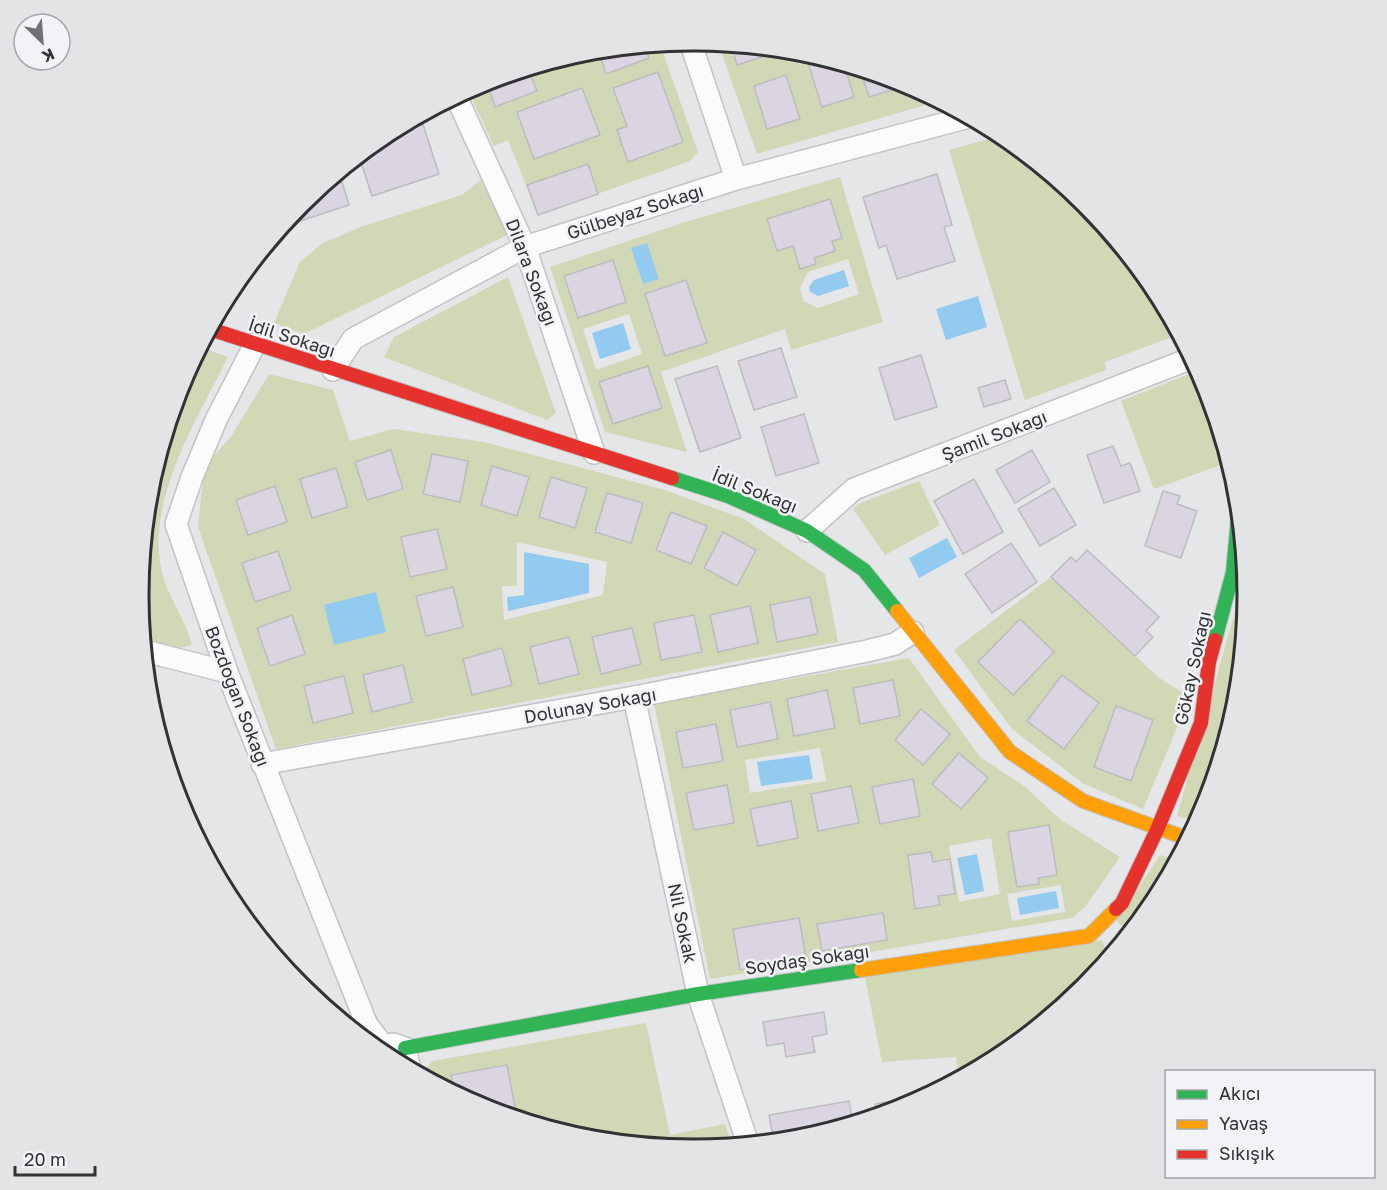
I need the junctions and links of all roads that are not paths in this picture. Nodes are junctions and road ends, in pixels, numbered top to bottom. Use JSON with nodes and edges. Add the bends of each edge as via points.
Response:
{"nodes":[{"id":1,"x":693,"y":51,"type":"edge"},
{"id":2,"x":460,"y":104,"type":"edge"},
{"id":3,"x":958,"y":120,"type":"edge"},
{"id":4,"x":736,"y":178,"type":"junction"},
{"id":5,"x":525,"y":247,"type":"junction"},
{"id":6,"x":218,"y":332,"type":"edge"},
{"id":7,"x":255,"y":344,"type":"junction"},
{"id":8,"x":1184,"y":361,"type":"edge"},
{"id":9,"x":333,"y":370,"type":"junction"},
{"id":10,"x":594,"y":453,"type":"junction"},
{"id":11,"x":807,"y":531,"type":"junction"},
{"id":12,"x":1235,"y":549,"type":"edge"},
{"id":13,"x":913,"y":632,"type":"junction"},
{"id":14,"x":153,"y":653,"type":"edge"},
{"id":15,"x":227,"y":672,"type":"junction"},
{"id":16,"x":634,"y":698,"type":"junction"},
{"id":17,"x":262,"y":764,"type":"junction"},
{"id":18,"x":1157,"y":830,"type":"junction"},
{"id":19,"x":1181,"y":837,"type":"edge"},
{"id":20,"x":698,"y":994,"type":"junction"},
{"id":21,"x":371,"y":1033,"type":"edge"},
{"id":22,"x":387,"y":1044,"type":"edge"},
{"id":23,"x":405,"y":1048,"type":"junction"},
{"id":24,"x":407,"y":1057,"type":"edge"},
{"id":25,"x":745,"y":1136,"type":"edge"}],
"edges":[{"from":1,"to":4,"type":"street"},
{"from":2,"to":5,"type":"street","name":"Dilara Sokağı"},
{"from":3,"to":4,"type":"street","name":"Gülbeyaz Sokağı"},
{"from":4,"to":5,"type":"street","name":"Gülbeyaz Sokağı"},
{"from":5,"to":9,"type":"street","name":"Gülbeyaz Sokağı","via":[[353,339]]},
{"from":5,"to":10,"type":"street","name":"Dilara Sokağı"},
{"from":6,"to":7,"type":"street","name":"İdil Sokağı"},
{"from":7,"to":9,"type":"street","name":"İdil Sokağı"},
{"from":7,"to":15,"type":"street","name":"Bozdoğan Sokağı","via":[[212,430],[176,524]]},
{"from":8,"to":11,"type":"street","name":"Şamil Sokağı","via":[[854,489]]},
{"from":9,"to":10,"type":"street","name":"İdil Sokağı"},
{"from":10,"to":11,"type":"street","name":"İdil Sokağı","via":[[728,496]]},
{"from":11,"to":13,"type":"street","name":"İdil Sokağı","via":[[864,570]]},
{"from":12,"to":18,"type":"street","name":"Gökay Sokağı","via":[[1233,572],[1209,662],[1201,723]]},
{"from":13,"to":16,"type":"street","name":"Dolunay Sokağı","via":[[895,644],[867,651]]},
{"from":13,"to":18,"type":"street","name":"İdil Sokağı","via":[[1010,752],[1083,801]]},
{"from":14,"to":15,"type":"street"},
{"from":15,"to":17,"type":"street","name":"Bozdoğan Sokağı"},
{"from":16,"to":17,"type":"street","name":"Dolunay Sokağı"},
{"from":16,"to":20,"type":"street","name":"Nil Sokak"},
{"from":17,"to":21,"type":"street","name":"Bozdoğan Sokağı"},
{"from":18,"to":19,"type":"street","name":"İdil Sokağı"},
{"from":18,"to":20,"type":"street","name":"Soydaş Sokağı","via":[[1122,903],[1089,936]]},
{"from":20,"to":23,"type":"street","name":"Soydaş Sokağı"},
{"from":20,"to":25,"type":"street","name":"Nil Sokak"},
{"from":22,"to":23,"type":"street"},
{"from":23,"to":24,"type":"street"}]}
